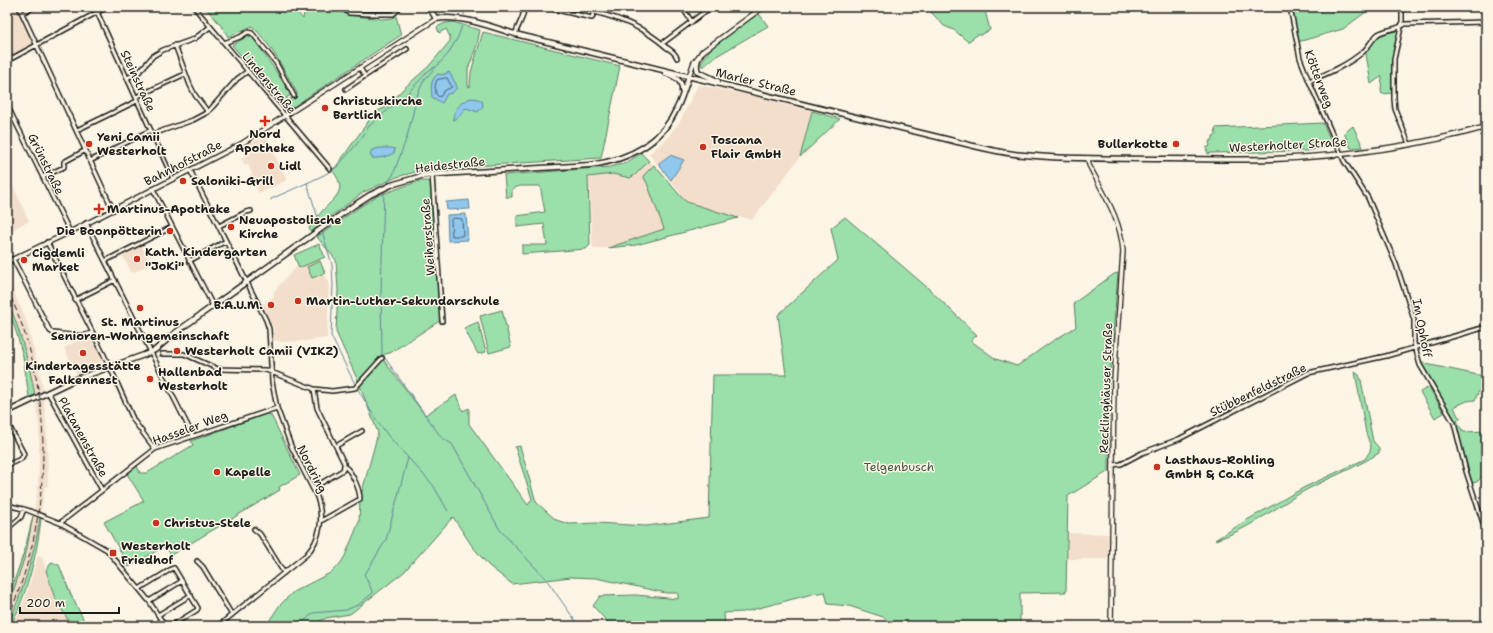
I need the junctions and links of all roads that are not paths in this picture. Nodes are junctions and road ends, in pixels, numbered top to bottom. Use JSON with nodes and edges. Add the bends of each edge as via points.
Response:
{"nodes":[{"id":1,"x":19,"y":7,"type":"edge"},
{"id":2,"x":34,"y":7,"type":"edge"},
{"id":3,"x":107,"y":7,"type":"edge"},
{"id":4,"x":194,"y":7,"type":"edge"},
{"id":5,"x":341,"y":7,"type":"edge"},
{"id":6,"x":400,"y":7,"type":"edge"},
{"id":7,"x":427,"y":7,"type":"edge"},
{"id":8,"x":525,"y":7,"type":"edge"},
{"id":9,"x":544,"y":7,"type":"edge"},
{"id":10,"x":682,"y":7,"type":"edge"},
{"id":11,"x":711,"y":7,"type":"edge"},
{"id":12,"x":763,"y":7,"type":"edge"},
{"id":13,"x":1290,"y":7,"type":"edge"},
{"id":14,"x":1402,"y":7,"type":"edge"},
{"id":15,"x":97,"y":12,"type":"junction"},
{"id":16,"x":22,"y":13,"type":"junction"},
{"id":17,"x":436,"y":19,"type":"junction"},
{"id":18,"x":692,"y":22,"type":"junction"},
{"id":19,"x":1486,"y":22,"type":"edge"},
{"id":20,"x":1402,"y":26,"type":"junction"},
{"id":21,"x":210,"y":27,"type":"junction"},
{"id":22,"x":515,"y":34,"type":"junction"},
{"id":23,"x":663,"y":43,"type":"junction"},
{"id":24,"x":224,"y":44,"type":"junction"},
{"id":25,"x":37,"y":45,"type":"junction"},
{"id":26,"x":175,"y":45,"type":"junction"},
{"id":27,"x":407,"y":49,"type":"dead end"},
{"id":28,"x":702,"y":52,"type":"junction"},
{"id":29,"x":677,"y":58,"type":"dead end"},
{"id":30,"x":7,"y":61,"type":"edge"},
{"id":31,"x":652,"y":67,"type":"junction"},
{"id":32,"x":360,"y":68,"type":"junction"},
{"id":33,"x":248,"y":71,"type":"junction"},
{"id":34,"x":185,"y":74,"type":"junction"},
{"id":35,"x":365,"y":76,"type":"junction"},
{"id":36,"x":689,"y":76,"type":"junction"},
{"id":37,"x":126,"y":78,"type":"junction"},
{"id":38,"x":1309,"y":81,"type":"junction"},
{"id":39,"x":723,"y":84,"type":"junction"},
{"id":40,"x":346,"y":89,"type":"dead end"},
{"id":41,"x":294,"y":96,"type":"dead end"},
{"id":42,"x":136,"y":99,"type":"junction"},
{"id":43,"x":7,"y":105,"type":"edge"},
{"id":44,"x":678,"y":107,"type":"junction"},
{"id":45,"x":208,"y":112,"type":"junction"},
{"id":46,"x":285,"y":117,"type":"junction"},
{"id":47,"x":1486,"y":126,"type":"edge"},
{"id":48,"x":77,"y":130,"type":"junction"},
{"id":49,"x":151,"y":130,"type":"junction"},
{"id":50,"x":153,"y":134,"type":"junction"},
{"id":51,"x":1409,"y":144,"type":"junction"},
{"id":52,"x":86,"y":150,"type":"junction"},
{"id":53,"x":1341,"y":154,"type":"junction"},
{"id":54,"x":1088,"y":158,"type":"junction"},
{"id":55,"x":90,"y":160,"type":"junction"},
{"id":56,"x":330,"y":169,"type":"dead end"},
{"id":57,"x":190,"y":170,"type":"junction"},
{"id":58,"x":432,"y":174,"type":"junction"},
{"id":59,"x":43,"y":177,"type":"junction"},
{"id":60,"x":173,"y":179,"type":"junction"},
{"id":61,"x":153,"y":189,"type":"junction"},
{"id":62,"x":113,"y":210,"type":"junction"},
{"id":63,"x":251,"y":211,"type":"dead end"},
{"id":64,"x":86,"y":223,"type":"junction"},
{"id":65,"x":219,"y":226,"type":"junction"},
{"id":66,"x":172,"y":227,"type":"junction"},
{"id":67,"x":70,"y":232,"type":"junction"},
{"id":68,"x":226,"y":241,"type":"junction"},
{"id":69,"x":47,"y":242,"type":"junction"},
{"id":70,"x":13,"y":259,"type":"junction"},
{"id":71,"x":105,"y":261,"type":"junction"},
{"id":72,"x":190,"y":261,"type":"junction"},
{"id":73,"x":7,"y":262,"type":"edge"},
{"id":74,"x":114,"y":280,"type":"junction"},
{"id":75,"x":247,"y":281,"type":"junction"},
{"id":76,"x":75,"y":300,"type":"junction"},
{"id":77,"x":213,"y":306,"type":"junction"},
{"id":78,"x":442,"y":322,"type":"dead end"},
{"id":79,"x":1486,"y":327,"type":"edge"},
{"id":80,"x":92,"y":333,"type":"junction"},
{"id":81,"x":1415,"y":348,"type":"junction"},
{"id":82,"x":151,"y":352,"type":"junction"},
{"id":83,"x":162,"y":354,"type":"dead end"},
{"id":84,"x":382,"y":358,"type":"dead end"},
{"id":85,"x":110,"y":367,"type":"junction"},
{"id":86,"x":271,"y":372,"type":"junction"},
{"id":87,"x":314,"y":388,"type":"junction"},
{"id":88,"x":48,"y":392,"type":"junction"},
{"id":89,"x":277,"y":408,"type":"junction"},
{"id":90,"x":7,"y":412,"type":"edge"},
{"id":91,"x":7,"y":422,"type":"edge"},
{"id":92,"x":362,"y":431,"type":"dead end"},
{"id":93,"x":193,"y":436,"type":"junction"},
{"id":94,"x":336,"y":446,"type":"junction"},
{"id":95,"x":155,"y":449,"type":"junction"},
{"id":96,"x":7,"y":465,"type":"edge"},
{"id":97,"x":1113,"y":465,"type":"junction"},
{"id":98,"x":344,"y":466,"type":"junction"},
{"id":99,"x":313,"y":488,"type":"junction"},
{"id":100,"x":102,"y":490,"type":"junction"},
{"id":101,"x":7,"y":505,"type":"edge"},
{"id":102,"x":24,"y":509,"type":"junction"},
{"id":103,"x":321,"y":521,"type":"junction"},
{"id":104,"x":60,"y":523,"type":"junction"},
{"id":105,"x":7,"y":529,"type":"edge"},
{"id":106,"x":254,"y":529,"type":"dead end"},
{"id":107,"x":1486,"y":532,"type":"edge"},
{"id":108,"x":197,"y":561,"type":"dead end"},
{"id":109,"x":284,"y":573,"type":"junction"},
{"id":110,"x":182,"y":581,"type":"junction"},
{"id":111,"x":139,"y":588,"type":"junction"},
{"id":112,"x":191,"y":595,"type":"junction"},
{"id":113,"x":149,"y":601,"type":"junction"},
{"id":114,"x":158,"y":615,"type":"junction"},
{"id":115,"x":232,"y":615,"type":"junction"},
{"id":116,"x":165,"y":626,"type":"edge"},
{"id":117,"x":171,"y":626,"type":"edge"},
{"id":118,"x":218,"y":626,"type":"edge"},
{"id":119,"x":1111,"y":626,"type":"edge"}],
"edges":[{"from":1,"to":16,"type":"street"},
{"from":2,"to":16,"type":"street"},
{"from":3,"to":15,"type":"street"},
{"from":4,"to":21,"type":"street","name":"Lindenstraße"},
{"from":5,"to":6,"type":"street","via":[[349,13],[393,14]]},
{"from":7,"to":17,"type":"main road"},
{"from":8,"to":22,"type":"street"},
{"from":9,"to":23,"type":"street","via":[[592,18],[594,12],[604,14],[630,24]]},
{"from":10,"to":18,"type":"street"},
{"from":11,"to":18,"type":"street"},
{"from":12,"to":28,"type":"street"},
{"from":13,"to":38,"type":"street","name":"Kötterweg","via":[[1300,58]]},
{"from":14,"to":20,"type":"street"},
{"from":15,"to":25,"type":"street"},
{"from":15,"to":37,"type":"street","name":"Steinstraße"},
{"from":16,"to":25,"type":"street"},
{"from":17,"to":22,"type":"main road","name":"Marler Straße","via":[[458,19]]},
{"from":17,"to":32,"type":"street","name":"Bahnhofstraße"},
{"from":18,"to":23,"type":"street"},
{"from":19,"to":20,"type":"street"},
{"from":20,"to":38,"type":"street","via":[[1379,34],[1352,61]]},
{"from":20,"to":51,"type":"street","via":[[1394,60],[1394,99],[1396,112]]},
{"from":21,"to":24,"type":"street","name":"Lindenstraße"},
{"from":21,"to":26,"type":"street","via":[[194,39]]},
{"from":22,"to":31,"type":"main road","name":"Marler Straße"},
{"from":23,"to":29,"type":"street"},
{"from":24,"to":33,"type":"street","name":"Lindenstraße"},
{"from":24,"to":41,"type":"street","via":[[248,32],[252,33],[276,63]]},
{"from":25,"to":30,"type":"street"},
{"from":25,"to":48,"type":"street"},
{"from":26,"to":34,"type":"street"},
{"from":26,"to":37,"type":"street","via":[[152,56],[139,72]]},
{"from":27,"to":35,"type":"street"},
{"from":28,"to":36,"type":"street","via":[[694,62]]},
{"from":28,"to":39,"type":"main road","via":[[696,65],[698,72]]},
{"from":31,"to":36,"type":"main road","name":"Marler Straße"},
{"from":31,"to":44,"type":"main road","via":[[680,81],[682,87]]},
{"from":32,"to":35,"type":"street"},
{"from":32,"to":46,"type":"street","name":"Bahnhofstraße"},
{"from":33,"to":45,"type":"street","via":[[237,79]]},
{"from":33,"to":46,"type":"street","name":"Lindenstraße"},
{"from":34,"to":42,"type":"street"},
{"from":34,"to":45,"type":"street","via":[[195,95]]},
{"from":35,"to":40,"type":"street"},
{"from":36,"to":39,"type":"main road","name":"Marler Straße"},
{"from":36,"to":44,"type":"main road","name":"Heidestraße"},
{"from":37,"to":42,"type":"street","name":"Steinstraße"},
{"from":38,"to":53,"type":"street","name":"Kötterweg"},
{"from":39,"to":54,"type":"main road","name":"Marler Straße","via":[[994,151],[1040,157]]},
{"from":42,"to":48,"type":"street"},
{"from":42,"to":49,"type":"street","name":"Steinstraße"},
{"from":43,"to":59,"type":"street","name":"Grünstraße"},
{"from":44,"to":58,"type":"main road","name":"Heidestraße","via":[[671,120],[651,142],[616,160],[568,167]]},
{"from":45,"to":50,"type":"street"},
{"from":46,"to":56,"type":"street","name":"Lindenstraße"},
{"from":46,"to":57,"type":"street","name":"Bahnhofstraße","via":[[241,144]]},
{"from":47,"to":51,"type":"main road","name":"Westerholter Straße"},
{"from":48,"to":52,"type":"street"},
{"from":49,"to":50,"type":"street","name":"Steinstraße"},
{"from":49,"to":55,"type":"street"},
{"from":50,"to":60,"type":"street","name":"Steinstraße"},
{"from":51,"to":53,"type":"main road","name":"Westerholter Straße"},
{"from":52,"to":55,"type":"street"},
{"from":52,"to":59,"type":"street","via":[[64,162],[64,167]]},
{"from":53,"to":54,"type":"main road","name":"Westerholter Straße","via":[[1274,159]]},
{"from":53,"to":81,"type":"street","name":"Im Ophoff","via":[[1368,198],[1396,264],[1412,315]]},
{"from":54,"to":97,"type":"street","name":"Recklinghäuser Straße","via":[[1089,166],[1117,220],[1123,245],[1114,381]]},
{"from":55,"to":62,"type":"street"},
{"from":57,"to":60,"type":"street","name":"Bahnhofstraße"},
{"from":57,"to":65,"type":"street","name":"Nordring"},
{"from":58,"to":75,"type":"main road","name":"Heidestraße","via":[[406,180],[375,192]]},
{"from":58,"to":78,"type":"street","name":"Weiherstraße"},
{"from":59,"to":67,"type":"street","name":"Grünstraße"},
{"from":60,"to":61,"type":"street","name":"Bahnhofstraße"},
{"from":61,"to":62,"type":"street","name":"Bahnhofstraße"},
{"from":61,"to":66,"type":"street"},
{"from":62,"to":64,"type":"street","name":"Bahnhofstraße"},
{"from":63,"to":65,"type":"street"},
{"from":64,"to":67,"type":"street","name":"Bahnhofstraße"},
{"from":64,"to":71,"type":"street"},
{"from":65,"to":68,"type":"street","name":"Nordring"},
{"from":66,"to":71,"type":"street"},
{"from":66,"to":72,"type":"street"},
{"from":67,"to":69,"type":"street","name":"Bahnhofstraße"},
{"from":68,"to":72,"type":"street"},
{"from":68,"to":75,"type":"street","name":"Nordring"},
{"from":69,"to":70,"type":"street","name":"Bahnhofstraße"},
{"from":69,"to":76,"type":"street"},
{"from":70,"to":73,"type":"street","name":"Bahnhofstraße"},
{"from":70,"to":80,"type":"street","via":[[50,331],[80,336]]},
{"from":71,"to":74,"type":"street"},
{"from":72,"to":77,"type":"street"},
{"from":74,"to":76,"type":"street"},
{"from":74,"to":82,"type":"street"},
{"from":75,"to":77,"type":"main road","name":"Heidestraße"},
{"from":75,"to":86,"type":"street","name":"Nordring","via":[[269,329]]},
{"from":76,"to":80,"type":"street"},
{"from":77,"to":82,"type":"main road","name":"Heidestraße"},
{"from":79,"to":81,"type":"street","name":"Stübbenfeldstraße"},
{"from":80,"to":85,"type":"street"},
{"from":81,"to":97,"type":"street","name":"Stübbenfeldstraße","via":[[1308,373],[1186,435],[1121,464]]},
{"from":81,"to":107,"type":"street","name":"Im Ophoff","via":[[1420,365],[1454,423],[1466,471]]},
{"from":82,"to":85,"type":"main road","name":"Heidestraße"},
{"from":82,"to":93,"type":"street"},
{"from":83,"to":86,"type":"street","via":[[184,354],[218,369]]},
{"from":84,"to":87,"type":"street","via":[[356,388],[332,391]]},
{"from":85,"to":88,"type":"main road","name":"Heidestraße"},
{"from":85,"to":95,"type":"street","via":[[134,421]]},
{"from":86,"to":87,"type":"street"},
{"from":86,"to":89,"type":"street","name":"Nordring"},
{"from":87,"to":94,"type":"street","via":[[317,408]]},
{"from":88,"to":90,"type":"main road","name":"Heidestraße"},
{"from":88,"to":100,"type":"street","name":"Platanenstraße"},
{"from":89,"to":93,"type":"street","name":"Hasseler Weg"},
{"from":89,"to":99,"type":"street","name":"Nordring","via":[[291,446]]},
{"from":91,"to":96,"type":"street","via":[[24,454]]},
{"from":92,"to":94,"type":"street"},
{"from":93,"to":95,"type":"street","name":"Hasseler Weg"},
{"from":94,"to":98,"type":"street"},
{"from":95,"to":100,"type":"street","name":"Hasseler Weg"},
{"from":97,"to":119,"type":"street","name":"Recklinghäuser Straße"},
{"from":98,"to":99,"type":"street","via":[[343,470]]},
{"from":98,"to":103,"type":"street","via":[[360,492],[360,499]]},
{"from":99,"to":103,"type":"street","name":"Nordring","via":[[320,505]]},
{"from":100,"to":104,"type":"street","name":"Hasseler Weg"},
{"from":101,"to":102,"type":"street"},
{"from":102,"to":104,"type":"street"},
{"from":102,"to":105,"type":"street","via":[[21,517]]},
{"from":103,"to":109,"type":"street","name":"Nordring","via":[[313,546]]},
{"from":104,"to":111,"type":"street","via":[[107,550]]},
{"from":106,"to":109,"type":"street","via":[[260,534]]},
{"from":108,"to":115,"type":"street"},
{"from":109,"to":115,"type":"street","name":"Nordring"},
{"from":110,"to":111,"type":"street","via":[[173,568]]},
{"from":110,"to":112,"type":"street"},
{"from":110,"to":113,"type":"street"},
{"from":111,"to":113,"type":"street"},
{"from":112,"to":114,"type":"street"},
{"from":112,"to":117,"type":"street","via":[[198,609]]},
{"from":113,"to":114,"type":"street"},
{"from":114,"to":116,"type":"street"},
{"from":115,"to":118,"type":"street","name":"Nordring"}]}
